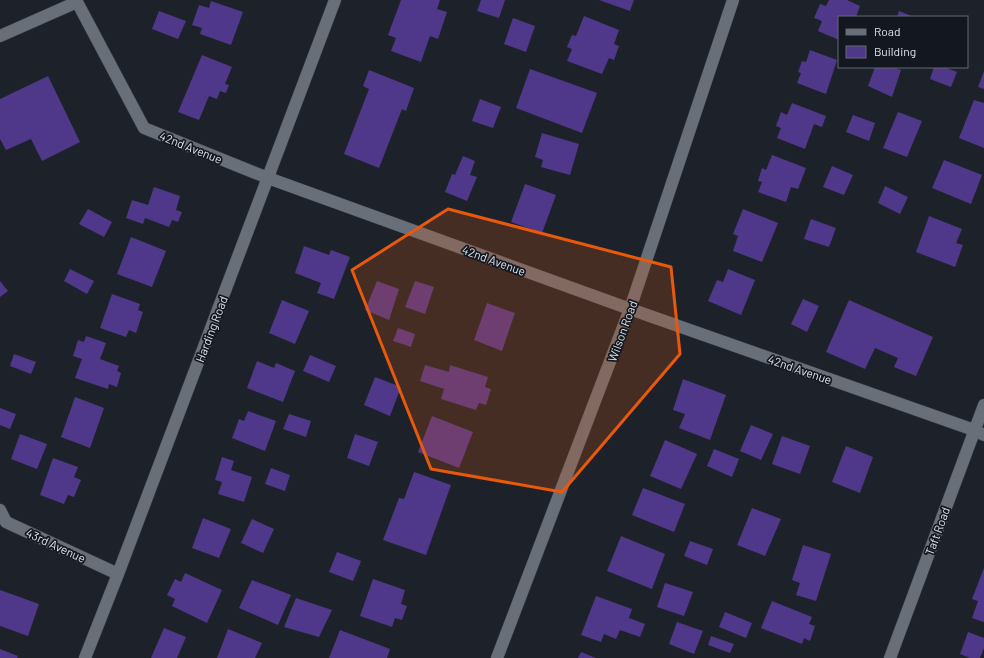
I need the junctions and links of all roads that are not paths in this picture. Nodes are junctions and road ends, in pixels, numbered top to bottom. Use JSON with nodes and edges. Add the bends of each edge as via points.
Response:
{"nodes":[{"id":1,"x":335,"y":0,"type":"edge"},
{"id":2,"x":733,"y":0,"type":"edge"},
{"id":3,"x":76,"y":1,"type":"edge"},
{"id":4,"x":0,"y":36,"type":"edge"},
{"id":5,"x":268,"y":178,"type":"junction"},
{"id":6,"x":630,"y":310,"type":"junction"},
{"id":7,"x":984,"y":405,"type":"edge"},
{"id":8,"x":979,"y":433,"type":"edge"},
{"id":9,"x":0,"y":510,"type":"edge"},
{"id":10,"x":118,"y":574,"type":"junction"},
{"id":11,"x":85,"y":658,"type":"edge"},
{"id":12,"x":497,"y":658,"type":"edge"},
{"id":13,"x":890,"y":658,"type":"edge"}],
"edges":[{"from":1,"to":5,"type":"street","name":"Harding Road"},
{"from":2,"to":6,"type":"street","name":"Wilson Road"},
{"from":3,"to":4,"type":"street"},
{"from":3,"to":5,"type":"street","name":"42nd Avenue","via":[[144,128]]},
{"from":5,"to":6,"type":"street","name":"42nd Avenue"},
{"from":5,"to":10,"type":"street","name":"Harding Road"},
{"from":6,"to":8,"type":"street","name":"42nd Avenue"},
{"from":6,"to":12,"type":"street","name":"Wilson Road"},
{"from":7,"to":8,"type":"street","name":"Taft Road"},
{"from":8,"to":13,"type":"street","name":"Taft Road"},
{"from":9,"to":10,"type":"street","name":"43rd Avenue","via":[[6,522]]},
{"from":10,"to":11,"type":"street","name":"Harding Road"}]}
